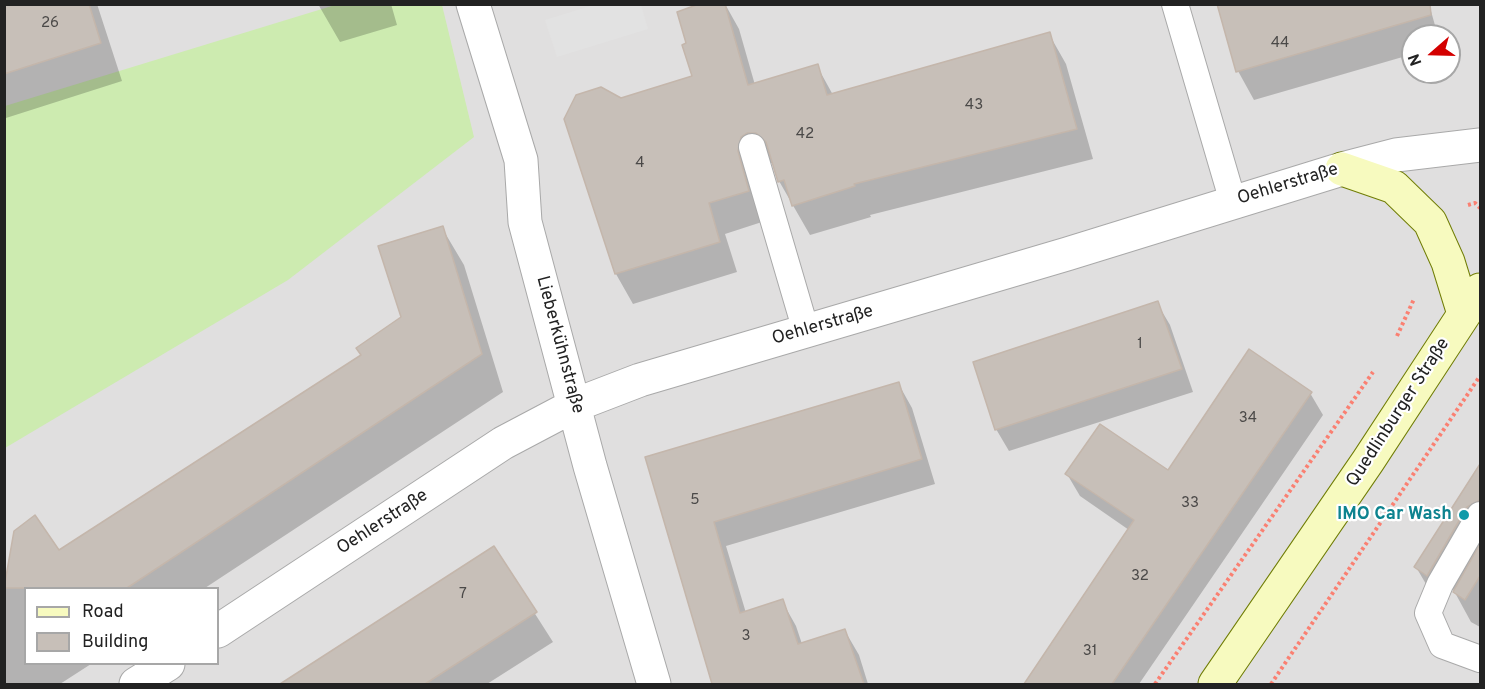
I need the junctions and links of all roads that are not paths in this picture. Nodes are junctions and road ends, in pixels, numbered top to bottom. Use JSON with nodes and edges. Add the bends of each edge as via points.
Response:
{"nodes":[{"id":1,"x":473,"y":4,"type":"edge"},
{"id":2,"x":1175,"y":4,"type":"edge"},
{"id":3,"x":1480,"y":145,"type":"edge"},
{"id":4,"x":752,"y":147,"type":"dead end"},
{"id":5,"x":1342,"y":169,"type":"junction"},
{"id":6,"x":1233,"y":202,"type":"junction"},
{"id":7,"x":1472,"y":302,"type":"edge"},
{"id":8,"x":806,"y":331,"type":"junction"},
{"id":9,"x":575,"y":405,"type":"junction"},
{"id":10,"x":1480,"y":515,"type":"edge"},
{"id":11,"x":219,"y":630,"type":"edge"},
{"id":12,"x":1480,"y":659,"type":"edge"},
{"id":13,"x":165,"y":665,"type":"edge"},
{"id":14,"x":136,"y":684,"type":"edge"},
{"id":15,"x":654,"y":684,"type":"edge"},
{"id":16,"x":1215,"y":684,"type":"edge"}],
"edges":[{"from":1,"to":9,"type":"street","name":"Lieberkühnstraße","via":[[521,160],[525,222]]},
{"from":2,"to":6,"type":"lane"},
{"from":3,"to":5,"type":"street","name":"Oehlerstraße","via":[[1396,155]]},
{"from":4,"to":8,"type":"lane"},
{"from":5,"to":6,"type":"street","name":"Oehlerstraße"},
{"from":5,"to":7,"type":"main road","via":[[1394,187],[1430,222]]},
{"from":6,"to":8,"type":"street","name":"Oehlerstraße"},
{"from":7,"to":16,"type":"main road","name":"Quedlinburger Straße"},
{"from":8,"to":9,"type":"street","name":"Oehlerstraße","via":[[640,380]]},
{"from":9,"to":11,"type":"street","name":"Oehlerstraße","via":[[503,443]]},
{"from":9,"to":15,"type":"street","name":"Lieberkühnstraße"},
{"from":10,"to":12,"type":"lane","via":[[1428,613],[1442,645]]},
{"from":13,"to":14,"type":"street"}]}
